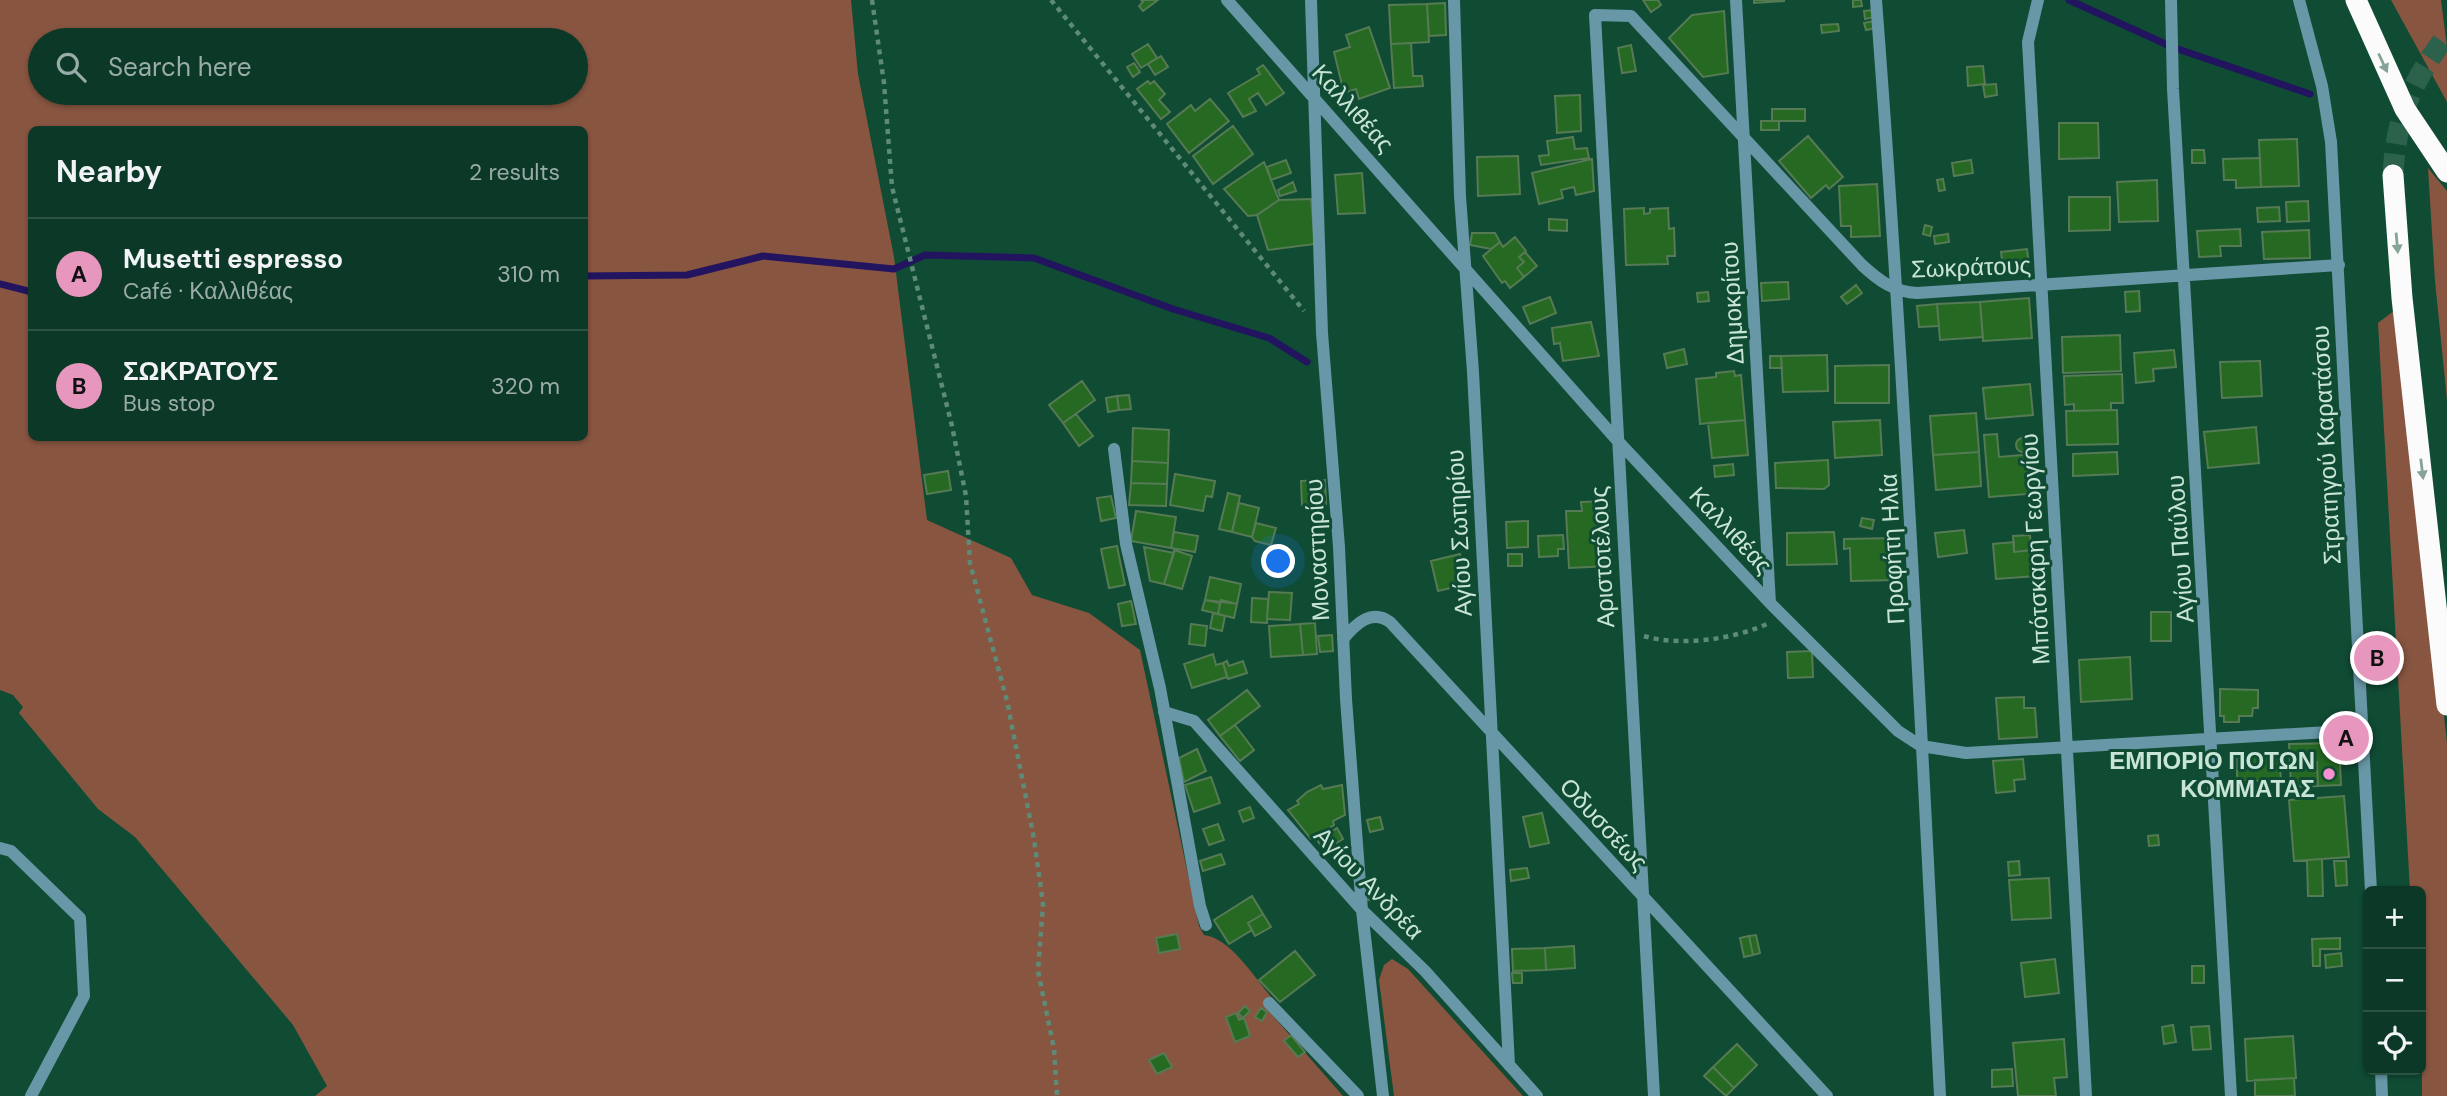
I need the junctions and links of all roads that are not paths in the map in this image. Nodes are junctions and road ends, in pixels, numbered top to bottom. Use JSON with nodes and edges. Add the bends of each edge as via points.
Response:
{"nodes":[{"id":1,"x":1227,"y":0,"type":"edge"},
{"id":2,"x":1311,"y":0,"type":"edge"},
{"id":3,"x":1454,"y":0,"type":"edge"},
{"id":4,"x":1736,"y":0,"type":"edge"},
{"id":5,"x":1876,"y":0,"type":"edge"},
{"id":6,"x":2038,"y":0,"type":"edge"},
{"id":7,"x":2171,"y":0,"type":"edge"},
{"id":8,"x":2299,"y":0,"type":"edge"},
{"id":9,"x":2356,"y":0,"type":"edge"},
{"id":10,"x":1595,"y":15,"type":"joint"},
{"id":11,"x":1315,"y":96,"type":"junction"},
{"id":12,"x":1744,"y":138,"type":"junction"},
{"id":13,"x":2447,"y":172,"type":"edge"},
{"id":14,"x":2393,"y":175,"type":"tunnel mouth"},
{"id":15,"x":2339,"y":265,"type":"junction"},
{"id":16,"x":1465,"y":268,"type":"junction"},
{"id":17,"x":2183,"y":277,"type":"junction"},
{"id":18,"x":2041,"y":286,"type":"junction"},
{"id":19,"x":1899,"y":290,"type":"junction"},
{"id":20,"x":1616,"y":439,"type":"junction"},
{"id":21,"x":1114,"y":449,"type":"dead end"},
{"id":22,"x":1770,"y":603,"type":"junction"},
{"id":23,"x":1343,"y":639,"type":"junction"},
{"id":24,"x":2447,"y":705,"type":"edge"},
{"id":25,"x":1164,"y":712,"type":"junction"},
{"id":26,"x":2363,"y":730,"type":"junction"},
{"id":27,"x":1493,"y":735,"type":"junction"},
{"id":28,"x":2213,"y":739,"type":"junction"},
{"id":29,"x":1921,"y":746,"type":"junction"},
{"id":30,"x":2067,"y":747,"type":"junction"},
{"id":31,"x":0,"y":848,"type":"edge"},
{"id":32,"x":2371,"y":886,"type":"edge"},
{"id":33,"x":1645,"y":899,"type":"junction"},
{"id":34,"x":1362,"y":910,"type":"junction"},
{"id":35,"x":1206,"y":925,"type":"dead end"},
{"id":36,"x":1269,"y":1003,"type":"dead end"},
{"id":37,"x":1509,"y":1065,"type":"junction"},
{"id":38,"x":2381,"y":1075,"type":"edge"},
{"id":39,"x":31,"y":1096,"type":"edge"},
{"id":40,"x":1358,"y":1096,"type":"edge"},
{"id":41,"x":1383,"y":1096,"type":"edge"},
{"id":42,"x":1537,"y":1096,"type":"edge"},
{"id":43,"x":1654,"y":1096,"type":"edge"},
{"id":44,"x":1826,"y":1096,"type":"edge"},
{"id":45,"x":1940,"y":1096,"type":"edge"},
{"id":46,"x":2086,"y":1096,"type":"edge"},
{"id":47,"x":2231,"y":1096,"type":"edge"},
{"id":48,"x":2382,"y":1096,"type":"edge"}],
"edges":[{"from":1,"to":11,"type":"street","name":"Καλλιθέας"},
{"from":2,"to":11,"type":"street","name":"Μοναστηρίου"},
{"from":3,"to":16,"type":"street","name":"Αγίου Σωτηρίου"},
{"from":4,"to":12,"type":"street","name":"Δημοκρίτου"},
{"from":5,"to":19,"type":"street","name":"Προφήτη Ηλία"},
{"from":6,"to":18,"type":"street","name":"Μπότσκαρη Γεωργίου","via":[[2028,42]]},
{"from":7,"to":17,"type":"street","name":"Αγίου Παύλου"},
{"from":8,"to":15,"type":"street","name":"Στρατηγού Καρατάσου","via":[[2327,112]]},
{"from":9,"to":13,"type":"highway","one_way":true,"via":[[2406,109]]},
{"from":10,"to":12,"type":"street","name":"Σωκράτους","via":[[1631,16]]},
{"from":10,"to":20,"type":"street","name":"Αριστοτέλους"},
{"from":11,"to":16,"type":"street","name":"Καλλιθέας"},
{"from":11,"to":23,"type":"street","name":"Μοναστηρίου","via":[[1322,333]]},
{"from":12,"to":19,"type":"street","name":"Σωκράτους","via":[[1862,265]]},
{"from":12,"to":22,"type":"street","name":"Δημοκρίτου"},
{"from":14,"to":24,"type":"highway","one_way":true,"via":[[2402,298]]},
{"from":15,"to":17,"type":"street","name":"Σωκράτους"},
{"from":15,"to":26,"type":"street","name":"Στρατηγού Καρατάσου"},
{"from":16,"to":20,"type":"street","name":"Καλλιθέας"},
{"from":16,"to":27,"type":"street","name":"Αγίου Σωτηρίου"},
{"from":17,"to":18,"type":"street","name":"Σωκράτους"},
{"from":17,"to":28,"type":"street","name":"Αγίου Παύλου"},
{"from":18,"to":19,"type":"street","name":"Σωκράτους","via":[[1917,293]]},
{"from":18,"to":30,"type":"street","name":"Μπότσκαρη Γεωργίου"},
{"from":19,"to":29,"type":"street","name":"Προφήτη Ηλία"},
{"from":20,"to":22,"type":"street","name":"Καλλιθέας"},
{"from":20,"to":33,"type":"street","name":"Αριστοτέλους"},
{"from":21,"to":25,"type":"street","via":[[1126,544]]},
{"from":22,"to":29,"type":"street","name":"Καλλιθέας","via":[[1898,731]]},
{"from":23,"to":27,"type":"street","name":"Οδυσσέως","via":[[1363,620],[1385,618]]},
{"from":23,"to":34,"type":"street","name":"Μοναστηρίου"},
{"from":25,"to":34,"type":"street","name":"Αγίου Ανδρέα","via":[[1194,721]]},
{"from":25,"to":35,"type":"street"},
{"from":26,"to":28,"type":"street","name":"Καλλιθέας"},
{"from":26,"to":32,"type":"street","name":"Στρατηγού Καρατάσου"},
{"from":27,"to":33,"type":"street","name":"Οδυσσέως"},
{"from":27,"to":37,"type":"street","name":"Αγίου Σωτηρίου"},
{"from":28,"to":30,"type":"street","name":"Καλλιθέας"},
{"from":28,"to":47,"type":"street","name":"Αγίου Παύλου"},
{"from":29,"to":30,"type":"street","name":"Καλλιθέας","via":[[1966,753]]},
{"from":29,"to":45,"type":"street","name":"Προφήτη Ηλία"},
{"from":30,"to":46,"type":"street","name":"Μπότσκαρη Γεωργίου"},
{"from":31,"to":39,"type":"street","via":[[11,852],[80,918],[84,996]]},
{"from":33,"to":43,"type":"street","name":"Αριστοτέλους"},
{"from":33,"to":44,"type":"street","name":"Οδυσσέως"},
{"from":34,"to":37,"type":"street","name":"Αγίου Ανδρέα","via":[[1425,971]]},
{"from":34,"to":41,"type":"street","name":"Μοναστηρίου"},
{"from":36,"to":40,"type":"street"},
{"from":37,"to":42,"type":"street","name":"Αγίου Ανδρέα"},
{"from":38,"to":48,"type":"street"}]}
